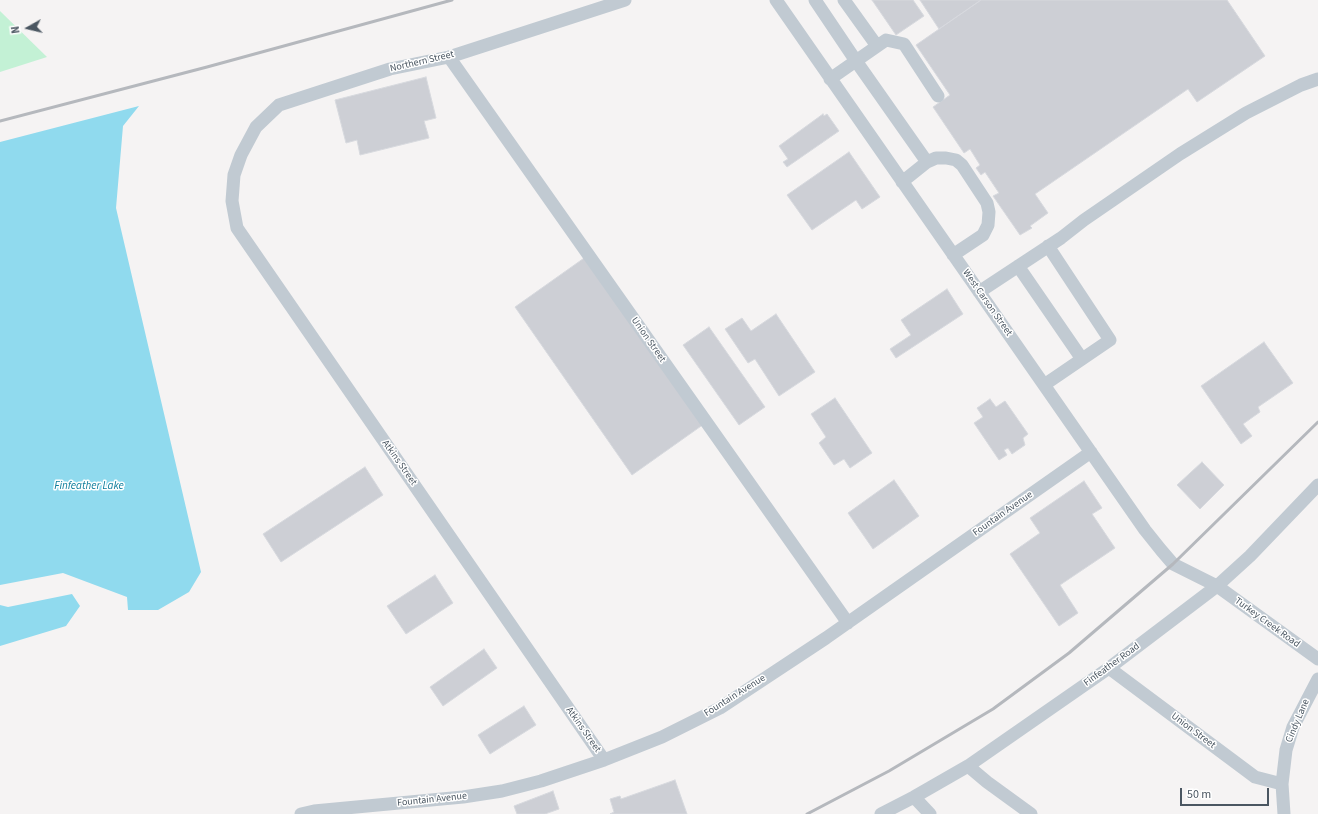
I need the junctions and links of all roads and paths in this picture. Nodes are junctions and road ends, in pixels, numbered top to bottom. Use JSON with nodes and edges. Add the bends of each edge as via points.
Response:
{"nodes":[{"id":1,"x":625,"y":0,"type":"edge"},
{"id":2,"x":776,"y":0,"type":"edge"},
{"id":3,"x":815,"y":0,"type":"edge"},
{"id":4,"x":844,"y":0,"type":"edge"},
{"id":5,"x":877,"y":46,"type":"junction"},
{"id":6,"x":448,"y":57,"type":"junction"},
{"id":7,"x":856,"y":61,"type":"junction"},
{"id":8,"x":830,"y":79,"type":"junction"},
{"id":9,"x":1318,"y":79,"type":"edge"},
{"id":10,"x":938,"y":96,"type":"dead end"},
{"id":11,"x":241,"y":155,"type":"joint"},
{"id":12,"x":927,"y":162,"type":"junction"},
{"id":13,"x":902,"y":182,"type":"junction"},
{"id":14,"x":1048,"y":246,"type":"junction"},
{"id":15,"x":953,"y":255,"type":"junction"},
{"id":16,"x":1018,"y":266,"type":"junction"},
{"id":17,"x":979,"y":292,"type":"junction"},
{"id":18,"x":1082,"y":359,"type":"junction"},
{"id":19,"x":1044,"y":385,"type":"junction"},
{"id":20,"x":1091,"y":452,"type":"junction"},
{"id":21,"x":1318,"y":485,"type":"edge"},
{"id":22,"x":1217,"y":586,"type":"junction"},
{"id":23,"x":848,"y":623,"type":"junction"},
{"id":24,"x":1318,"y":659,"type":"edge"},
{"id":25,"x":1109,"y":668,"type":"junction"},
{"id":26,"x":1318,"y":679,"type":"edge"},
{"id":27,"x":604,"y":760,"type":"junction"},
{"id":28,"x":968,"y":766,"type":"junction"},
{"id":29,"x":1282,"y":784,"type":"junction"},
{"id":30,"x":914,"y":797,"type":"junction"},
{"id":31,"x":301,"y":814,"type":"edge"},
{"id":32,"x":881,"y":814,"type":"edge"},
{"id":33,"x":930,"y":814,"type":"edge"},
{"id":34,"x":1031,"y":814,"type":"edge"},
{"id":35,"x":1284,"y":814,"type":"edge"}],
"edges":[{"from":1,"to":6,"type":"street","name":"Northern Street"},
{"from":2,"to":8,"type":"street","name":"West Carson Street"},
{"from":3,"to":7,"type":"street"},
{"from":4,"to":5,"type":"street"},
{"from":5,"to":7,"type":"street"},
{"from":5,"to":10,"type":"street","via":[[886,40],[904,44]]},
{"from":6,"to":11,"type":"street","name":"Northern Street","via":[[390,69],[279,105],[256,127]]},
{"from":6,"to":23,"type":"street","name":"Union Street"},
{"from":7,"to":8,"type":"street"},
{"from":7,"to":12,"type":"street"},
{"from":8,"to":13,"type":"street","name":"West Carson Street"},
{"from":9,"to":14,"type":"street","via":[[1246,113],[1180,154]]},
{"from":11,"to":27,"type":"street","name":"Atkins Street","via":[[234,175],[232,202],[237,228]]},
{"from":12,"to":13,"type":"street"},
{"from":12,"to":15,"type":"street","via":[[936,158],[956,160],[987,203],[988,225],[983,235]]},
{"from":13,"to":15,"type":"street","name":"West Carson Street"},
{"from":14,"to":16,"type":"street"},
{"from":14,"to":18,"type":"street","via":[[1110,340]]},
{"from":15,"to":17,"type":"street","name":"West Carson Street"},
{"from":16,"to":17,"type":"street"},
{"from":16,"to":18,"type":"street"},
{"from":17,"to":19,"type":"street","name":"West Carson Street"},
{"from":18,"to":19,"type":"street"},
{"from":19,"to":20,"type":"street","name":"West Carson Street"},
{"from":20,"to":22,"type":"street","name":"West Carson Street","via":[[1145,530],[1173,564]]},
{"from":20,"to":23,"type":"street","name":"Fountain Avenue"},
{"from":21,"to":22,"type":"street","name":"Finfeather Road","via":[[1250,556]]},
{"from":22,"to":24,"type":"street","name":"Turkey Creek Road"},
{"from":22,"to":25,"type":"street","name":"Finfeather Road"},
{"from":23,"to":27,"type":"street","name":"Fountain Avenue","via":[[720,708],[662,737]]},
{"from":25,"to":28,"type":"street","name":"Finfeather Road"},
{"from":25,"to":29,"type":"street","name":"Union Street","via":[[1255,777]]},
{"from":26,"to":29,"type":"street","name":"Cindy Lane","via":[[1293,727],[1286,750]]},
{"from":27,"to":31,"type":"street","name":"Fountain Avenue","via":[[541,781],[463,798]]},
{"from":28,"to":30,"type":"street","name":"Finfeather Road"},
{"from":28,"to":34,"type":"street"},
{"from":29,"to":35,"type":"street","name":"Cindy Lane"},
{"from":30,"to":32,"type":"street","name":"Finfeather Road"},
{"from":30,"to":33,"type":"street"}]}
